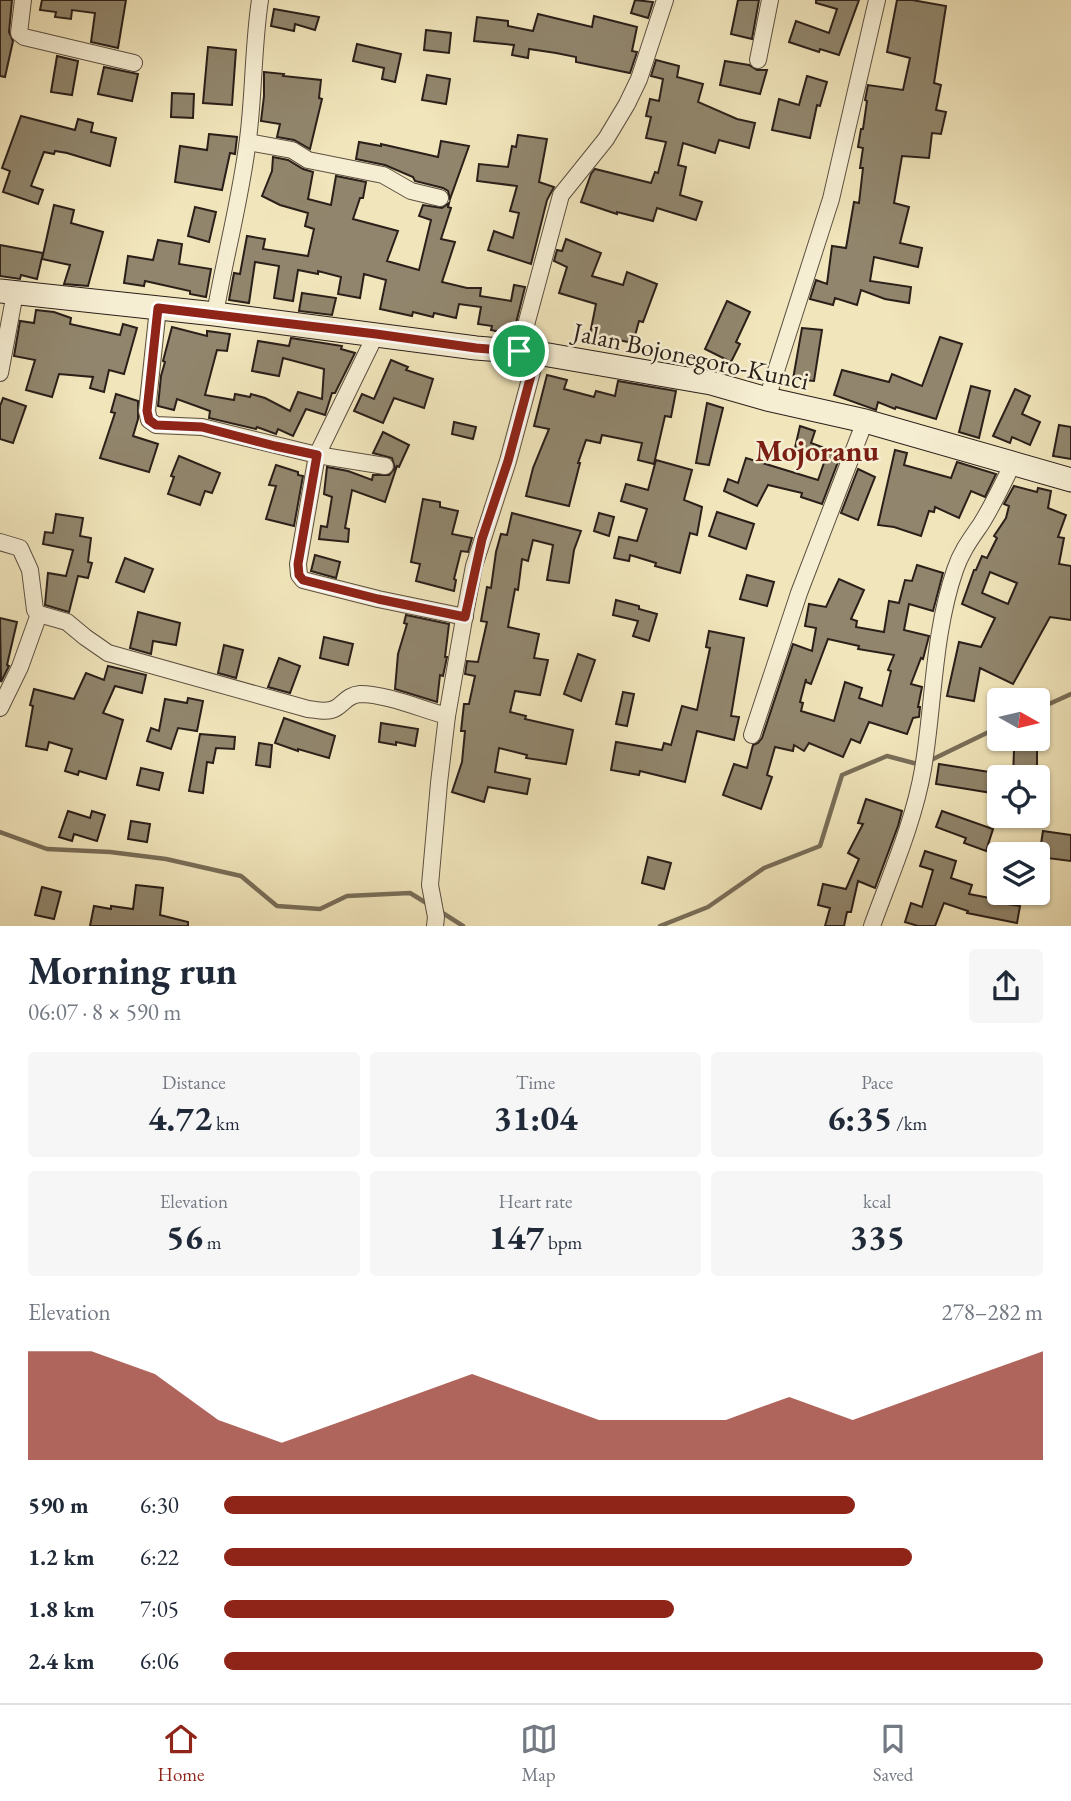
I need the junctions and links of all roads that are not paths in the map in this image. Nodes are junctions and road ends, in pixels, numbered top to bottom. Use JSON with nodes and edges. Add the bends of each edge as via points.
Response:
{"nodes":[{"id":1,"x":23,"y":0,"type":"edge"},
{"id":2,"x":260,"y":0,"type":"edge"},
{"id":3,"x":665,"y":0,"type":"edge"},
{"id":4,"x":770,"y":0,"type":"edge"},
{"id":5,"x":877,"y":0,"type":"edge"},
{"id":6,"x":758,"y":60,"type":"dead end"},
{"id":7,"x":134,"y":63,"type":"dead end"},
{"id":8,"x":248,"y":142,"type":"junction"},
{"id":9,"x":440,"y":198,"type":"dead end"},
{"id":10,"x":8,"y":292,"type":"edge"},
{"id":11,"x":158,"y":308,"type":"junction"},
{"id":12,"x":215,"y":314,"type":"junction"},
{"id":13,"x":376,"y":334,"type":"junction"},
{"id":14,"x":528,"y":352,"type":"junction"},
{"id":15,"x":0,"y":373,"type":"edge"},
{"id":16,"x":766,"y":399,"type":"junction"},
{"id":17,"x":865,"y":421,"type":"junction"},
{"id":18,"x":317,"y":455,"type":"junction"},
{"id":19,"x":1013,"y":463,"type":"junction"},
{"id":20,"x":385,"y":466,"type":"dead end"},
{"id":21,"x":1071,"y":480,"type":"edge"},
{"id":22,"x":0,"y":542,"type":"edge"},
{"id":23,"x":39,"y":614,"type":"junction"},
{"id":24,"x":465,"y":617,"type":"junction"},
{"id":25,"x":0,"y":708,"type":"edge"},
{"id":26,"x":447,"y":716,"type":"junction"},
{"id":27,"x":752,"y":735,"type":"dead end"},
{"id":28,"x":435,"y":922,"type":"edge"},
{"id":29,"x":872,"y":926,"type":"edge"}],
"edges":[{"from":1,"to":7,"type":"street","via":[[18,27],[24,37]]},
{"from":2,"to":8,"type":"street"},
{"from":3,"to":14,"type":"street","via":[[627,104],[606,139],[561,195]]},
{"from":4,"to":6,"type":"street"},
{"from":5,"to":16,"type":"street","via":[[831,199]]},
{"from":8,"to":9,"type":"street","via":[[383,175],[411,191]]},
{"from":8,"to":12,"type":"street"},
{"from":10,"to":11,"type":"main road","name":"Jalan Bojonegoro-Kunci"},
{"from":10,"to":15,"type":"street"},
{"from":11,"to":12,"type":"main road","name":"Jalan Bojonegoro-Kunci"},
{"from":11,"to":18,"type":"street","via":[[149,420],[156,425],[202,427]]},
{"from":12,"to":13,"type":"main road","name":"Jalan Bojonegoro-Kunci"},
{"from":13,"to":14,"type":"main road","name":"Jalan Bojonegoro-Kunci"},
{"from":13,"to":18,"type":"street"},
{"from":14,"to":16,"type":"main road","name":"Jalan Bojonegoro-Kunci","via":[[711,383]]},
{"from":14,"to":24,"type":"street","via":[[508,461],[477,557]]},
{"from":16,"to":17,"type":"main road","name":"Jalan Bojonegoro-Kunci"},
{"from":17,"to":19,"type":"main road","name":"Jalan Bojonegoro-Kunci"},
{"from":17,"to":27,"type":"street","via":[[799,593]]},
{"from":18,"to":20,"type":"street"},
{"from":18,"to":24,"type":"street","via":[[298,564],[303,580]]},
{"from":19,"to":21,"type":"main road","name":"Jalan Bojonegoro-Kunci"},
{"from":19,"to":29,"type":"street","via":[[955,569],[936,655],[922,774]]},
{"from":22,"to":23,"type":"street","via":[[20,548],[27,559]]},
{"from":23,"to":25,"type":"street"},
{"from":23,"to":26,"type":"street","via":[[67,621],[108,653],[308,709],[335,709],[357,694]]},
{"from":24,"to":26,"type":"street"},
{"from":26,"to":28,"type":"street","via":[[430,885]]}]}
